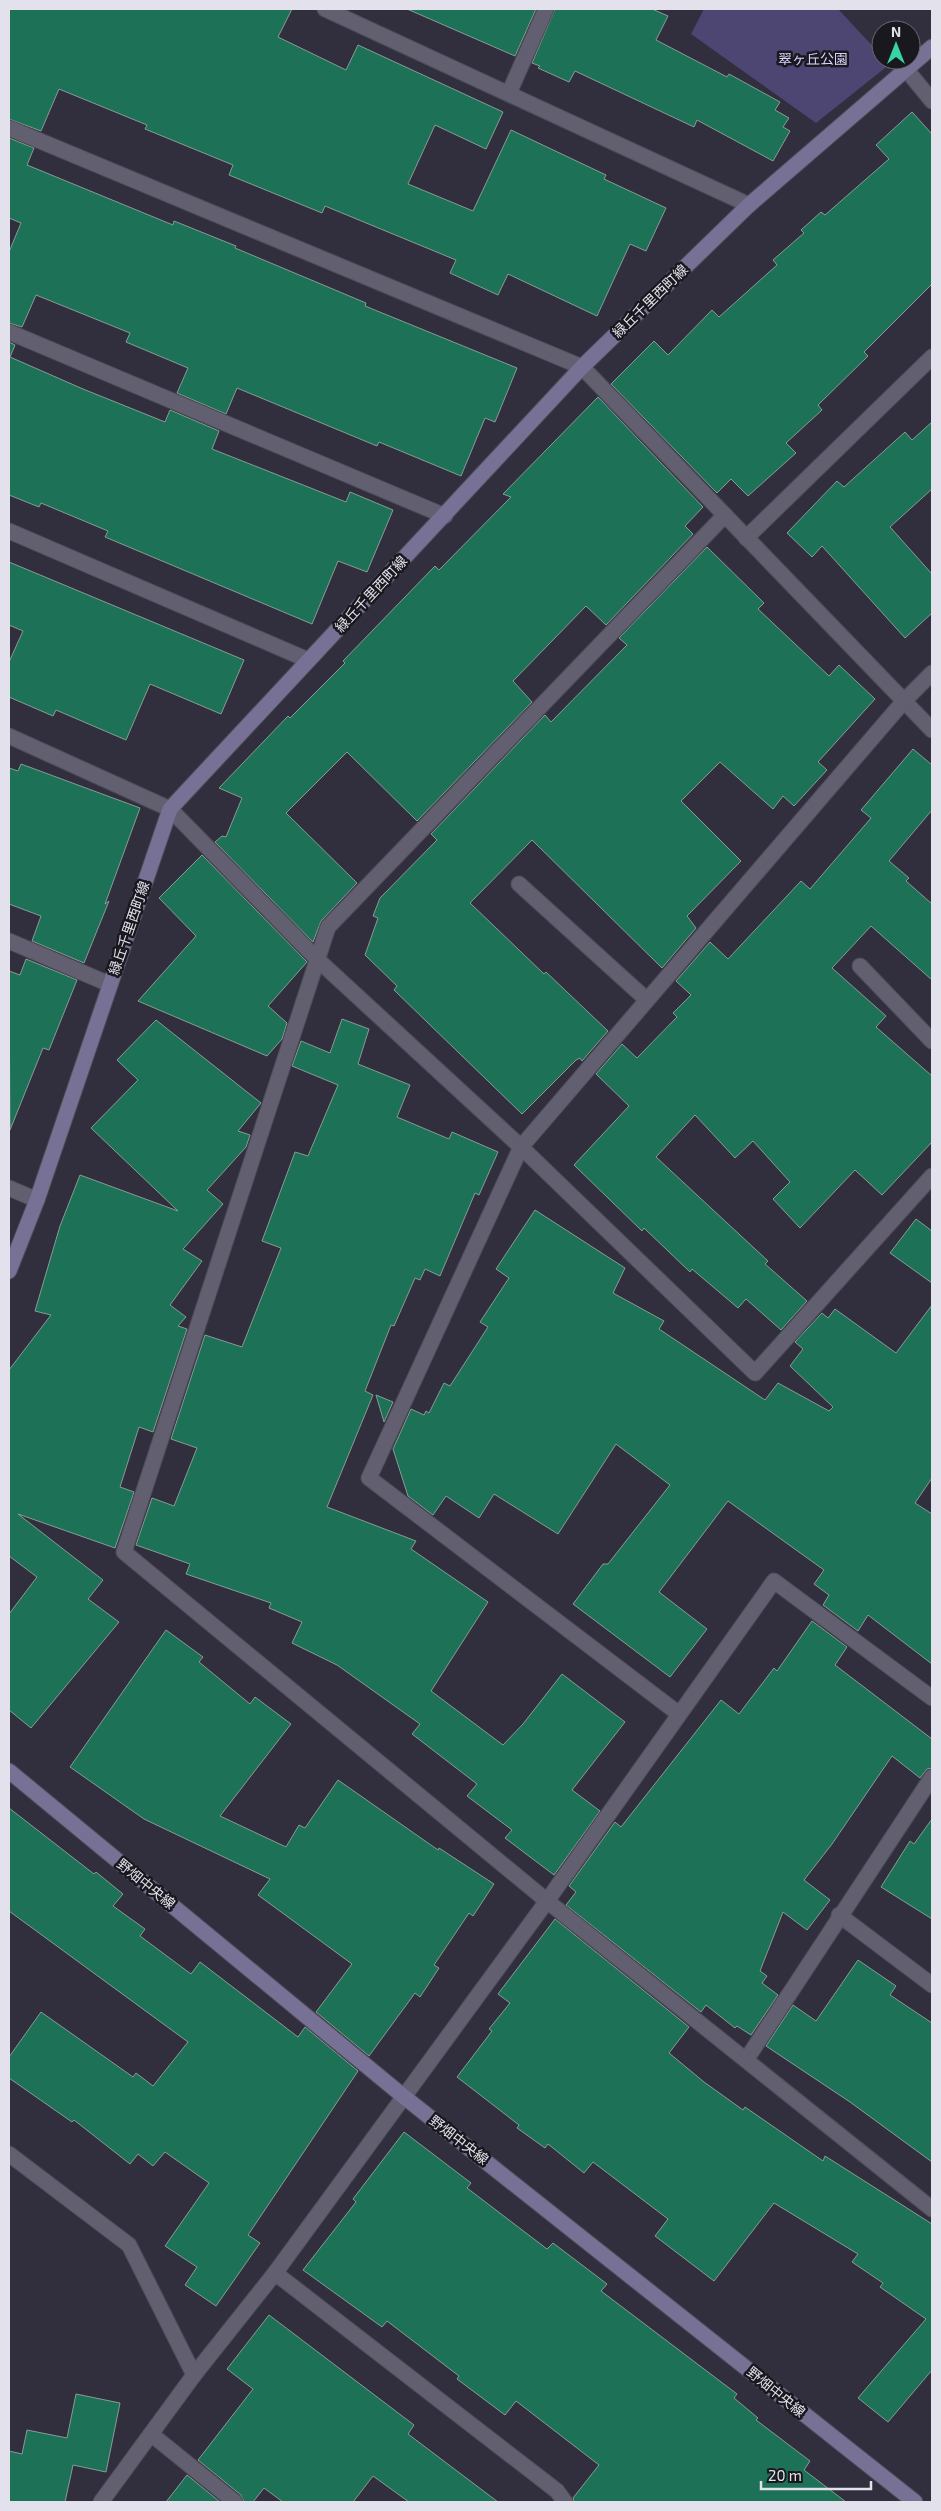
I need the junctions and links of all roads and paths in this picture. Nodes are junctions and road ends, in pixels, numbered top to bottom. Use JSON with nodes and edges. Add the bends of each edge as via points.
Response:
{"nodes":[{"id":1,"x":325,"y":9,"type":"edge"},
{"id":2,"x":546,"y":9,"type":"edge"},
{"id":3,"x":932,"y":47,"type":"edge"},
{"id":4,"x":921,"y":56,"type":"edge"},
{"id":5,"x":903,"y":70,"type":"edge"},
{"id":6,"x":907,"y":70,"type":"edge"},
{"id":7,"x":510,"y":93,"type":"junction"},
{"id":8,"x":932,"y":101,"type":"edge"},
{"id":9,"x":9,"y":128,"type":"edge"},
{"id":10,"x":749,"y":205,"type":"junction"},
{"id":11,"x":9,"y":332,"type":"edge"},
{"id":12,"x":932,"y":356,"type":"edge"},
{"id":13,"x":582,"y":367,"type":"junction"},
{"id":14,"x":725,"y":515,"type":"junction"},
{"id":15,"x":445,"y":516,"type":"junction"},
{"id":16,"x":9,"y":530,"type":"edge"},
{"id":17,"x":746,"y":538,"type":"junction"},
{"id":18,"x":308,"y":660,"type":"junction"},
{"id":19,"x":932,"y":673,"type":"edge"},
{"id":20,"x":904,"y":701,"type":"junction"},
{"id":21,"x":932,"y":730,"type":"edge"},
{"id":22,"x":9,"y":736,"type":"edge"},
{"id":23,"x":170,"y":808,"type":"junction"},
{"id":24,"x":520,"y":884,"type":"dead end"},
{"id":25,"x":9,"y":941,"type":"edge"},
{"id":26,"x":318,"y":960,"type":"junction"},
{"id":27,"x":860,"y":966,"type":"dead end"},
{"id":28,"x":109,"y":984,"type":"junction"},
{"id":29,"x":647,"y":1000,"type":"junction"},
{"id":30,"x":932,"y":1041,"type":"edge"},
{"id":31,"x":521,"y":1147,"type":"junction"},
{"id":32,"x":932,"y":1176,"type":"edge"},
{"id":33,"x":9,"y":1188,"type":"edge"},
{"id":34,"x":37,"y":1200,"type":"junction"},
{"id":35,"x":9,"y":1271,"type":"edge"},
{"id":36,"x":932,"y":1698,"type":"edge"},
{"id":37,"x":679,"y":1714,"type":"junction"},
{"id":38,"x":9,"y":1771,"type":"edge"},
{"id":39,"x":932,"y":1777,"type":"edge"},
{"id":40,"x":547,"y":1901,"type":"junction"},
{"id":41,"x":839,"y":1915,"type":"junction"},
{"id":42,"x":932,"y":1984,"type":"edge"},
{"id":43,"x":746,"y":2060,"type":"junction"},
{"id":44,"x":403,"y":2096,"type":"junction"},
{"id":45,"x":9,"y":2154,"type":"edge"},
{"id":46,"x":932,"y":2209,"type":"edge"},
{"id":47,"x":275,"y":2273,"type":"junction"},
{"id":48,"x":194,"y":2375,"type":"junction"},
{"id":49,"x":151,"y":2434,"type":"junction"},
{"id":50,"x":101,"y":2502,"type":"edge"},
{"id":51,"x":235,"y":2502,"type":"edge"},
{"id":52,"x":565,"y":2502,"type":"edge"},
{"id":53,"x":915,"y":2502,"type":"edge"}],
"edges":[{"from":1,"to":7,"type":"street"},
{"from":2,"to":7,"type":"street"},
{"from":3,"to":4,"type":"street","name":"緑丘千里西町線"},
{"from":5,"to":10,"type":"street","name":"緑丘千里西町線"},
{"from":6,"to":8,"type":"street"},
{"from":7,"to":10,"type":"street"},
{"from":9,"to":13,"type":"street"},
{"from":10,"to":13,"type":"street","name":"緑丘千里西町線"},
{"from":11,"to":15,"type":"street"},
{"from":12,"to":17,"type":"street"},
{"from":13,"to":14,"type":"street"},
{"from":13,"to":15,"type":"street","name":"緑丘千里西町線"},
{"from":14,"to":17,"type":"street"},
{"from":14,"to":26,"type":"street","via":[[328,927]]},
{"from":15,"to":18,"type":"street","name":"緑丘千里西町線"},
{"from":16,"to":18,"type":"street"},
{"from":17,"to":20,"type":"street"},
{"from":18,"to":23,"type":"street","name":"緑丘千里西町線"},
{"from":19,"to":20,"type":"street"},
{"from":20,"to":21,"type":"street"},
{"from":20,"to":29,"type":"street"},
{"from":22,"to":23,"type":"street"},
{"from":23,"to":26,"type":"street"},
{"from":23,"to":28,"type":"street","name":"緑丘千里西町線"},
{"from":24,"to":29,"type":"street"},
{"from":25,"to":28,"type":"street"},
{"from":26,"to":31,"type":"street"},
{"from":26,"to":40,"type":"street","via":[[124,1552]]},
{"from":27,"to":30,"type":"street"},
{"from":28,"to":34,"type":"street","name":"緑丘千里西町線"},
{"from":29,"to":31,"type":"street"},
{"from":31,"to":32,"type":"street","via":[[755,1373]]},
{"from":31,"to":37,"type":"street","via":[[369,1478]]},
{"from":33,"to":34,"type":"street"},
{"from":34,"to":35,"type":"street","name":"緑丘千里西町線"},
{"from":36,"to":37,"type":"street","via":[[774,1581]]},
{"from":37,"to":40,"type":"street"},
{"from":38,"to":44,"type":"street","name":"野畑中央線"},
{"from":39,"to":41,"type":"street"},
{"from":40,"to":43,"type":"street"},
{"from":40,"to":44,"type":"street"},
{"from":41,"to":42,"type":"street"},
{"from":41,"to":43,"type":"street"},
{"from":43,"to":46,"type":"street"},
{"from":44,"to":47,"type":"street"},
{"from":44,"to":53,"type":"street","name":"野畑中央線"},
{"from":45,"to":48,"type":"street","via":[[129,2245]]},
{"from":47,"to":48,"type":"street"},
{"from":47,"to":52,"type":"street","via":[[557,2491]]},
{"from":48,"to":49,"type":"street"},
{"from":49,"to":50,"type":"street"},
{"from":49,"to":51,"type":"street"}]}
